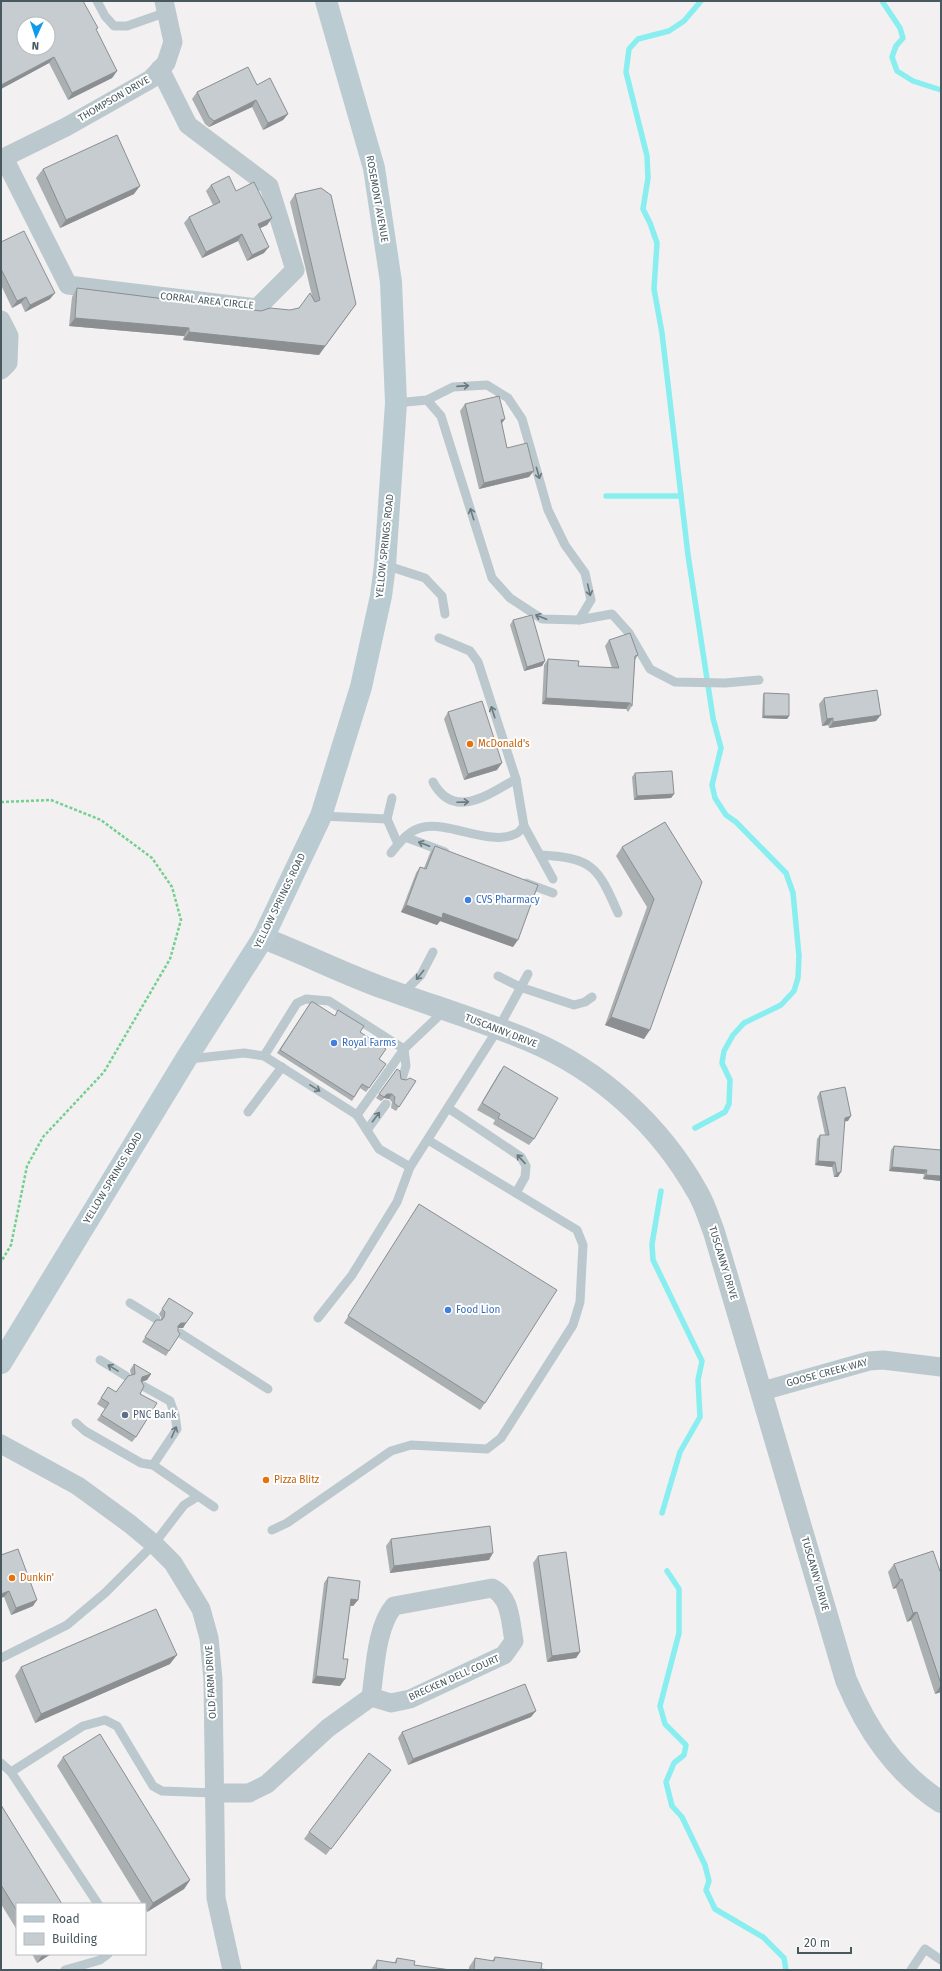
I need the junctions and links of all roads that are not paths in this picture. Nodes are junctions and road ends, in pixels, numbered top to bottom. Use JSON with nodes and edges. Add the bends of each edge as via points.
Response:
{"nodes":[{"id":1,"x":97,"y":1,"type":"edge"},
{"id":2,"x":326,"y":1,"type":"edge"},
{"id":3,"x":165,"y":7,"type":"edge"},
{"id":4,"x":160,"y":69,"type":"junction"},
{"id":5,"x":2,"y":158,"type":"edge"},
{"id":6,"x":1,"y":320,"type":"edge"},
{"id":7,"x":4,"y":366,"type":"edge"},
{"id":8,"x":427,"y":400,"type":"junction"},
{"id":9,"x":396,"y":403,"type":"junction"},
{"id":10,"x":385,"y":565,"type":"junction"},
{"id":11,"x":445,"y":614,"type":"dead end"},
{"id":12,"x":579,"y":620,"type":"junction"},
{"id":13,"x":439,"y":638,"type":"dead end"},
{"id":14,"x":759,"y":680,"type":"dead end"},
{"id":15,"x":516,"y":779,"type":"junction"},
{"id":16,"x":433,"y":782,"type":"dead end"},
{"id":17,"x":392,"y":798,"type":"dead end"},
{"id":18,"x":321,"y":816,"type":"junction"},
{"id":19,"x":387,"y":819,"type":"junction"},
{"id":20,"x":524,"y":826,"type":"junction"},
{"id":21,"x":405,"y":837,"type":"junction"},
{"id":22,"x":398,"y":844,"type":"junction"},
{"id":23,"x":391,"y":853,"type":"dead end"},
{"id":24,"x":541,"y":855,"type":"junction"},
{"id":25,"x":457,"y":856,"type":"edge"},
{"id":26,"x":516,"y":879,"type":"edge"},
{"id":27,"x":553,"y":879,"type":"dead end"},
{"id":28,"x":553,"y":893,"type":"dead end"},
{"id":29,"x":618,"y":913,"type":"dead end"},
{"id":30,"x":263,"y":938,"type":"junction"},
{"id":31,"x":433,"y":952,"type":"dead end"},
{"id":32,"x":528,"y":974,"type":"dead end"},
{"id":33,"x":498,"y":976,"type":"dead end"},
{"id":34,"x":520,"y":987,"type":"junction"},
{"id":35,"x":402,"y":995,"type":"junction"},
{"id":36,"x":592,"y":997,"type":"dead end"},
{"id":37,"x":445,"y":1010,"type":"junction"},
{"id":38,"x":498,"y":1029,"type":"junction"},
{"id":39,"x":404,"y":1049,"type":"junction"},
{"id":40,"x":264,"y":1056,"type":"junction"},
{"id":41,"x":186,"y":1059,"type":"junction"},
{"id":42,"x":282,"y":1067,"type":"junction"},
{"id":43,"x":402,"y":1079,"type":"edge"},
{"id":44,"x":386,"y":1104,"type":"edge"},
{"id":45,"x":448,"y":1108,"type":"junction"},
{"id":46,"x":248,"y":1112,"type":"dead end"},
{"id":47,"x":357,"y":1115,"type":"junction"},
{"id":48,"x":367,"y":1130,"type":"junction"},
{"id":49,"x":428,"y":1140,"type":"junction"},
{"id":50,"x":410,"y":1167,"type":"junction"},
{"id":51,"x":516,"y":1193,"type":"junction"},
{"id":52,"x":130,"y":1303,"type":"dead end"},
{"id":53,"x":318,"y":1318,"type":"dead end"},
{"id":54,"x":156,"y":1319,"type":"edge"},
{"id":55,"x":180,"y":1333,"type":"edge"},
{"id":56,"x":100,"y":1360,"type":"dead end"},
{"id":57,"x":1,"y":1363,"type":"edge"},
{"id":58,"x":941,"y":1368,"type":"edge"},
{"id":59,"x":126,"y":1376,"type":"edge"},
{"id":60,"x":143,"y":1386,"type":"edge"},
{"id":61,"x":268,"y":1389,"type":"dead end"},
{"id":62,"x":762,"y":1391,"type":"junction"},
{"id":63,"x":76,"y":1422,"type":"dead end"},
{"id":64,"x":1,"y":1444,"type":"edge"},
{"id":65,"x":153,"y":1465,"type":"junction"},
{"id":66,"x":197,"y":1497,"type":"junction"},
{"id":67,"x":214,"y":1507,"type":"dead end"},
{"id":68,"x":272,"y":1530,"type":"dead end"},
{"id":69,"x":154,"y":1544,"type":"junction"},
{"id":70,"x":1,"y":1658,"type":"edge"},
{"id":71,"x":371,"y":1697,"type":"junction"},
{"id":72,"x":1,"y":1763,"type":"edge"},
{"id":73,"x":11,"y":1772,"type":"junction"},
{"id":74,"x":214,"y":1793,"type":"junction"},
{"id":75,"x":941,"y":1802,"type":"edge"},
{"id":76,"x":97,"y":1903,"type":"edge"},
{"id":77,"x":107,"y":1955,"type":"edge"},
{"id":78,"x":941,"y":1960,"type":"edge"},
{"id":79,"x":65,"y":1970,"type":"edge"},
{"id":80,"x":232,"y":1970,"type":"edge"},
{"id":81,"x":911,"y":1970,"type":"edge"}],
"edges":[{"from":1,"to":3,"type":"lane","via":[[114,26],[127,26]]},
{"from":2,"to":9,"type":"main road","name":"ROSEMONT AVENUE","via":[[374,168],[391,282]]},
{"from":3,"to":4,"type":"street","name":"THOMPSON DRIVE","via":[[173,42],[166,63]]},
{"from":4,"to":5,"type":"street","name":"THOMPSON DRIVE","via":[[151,79],[66,127]]},
{"from":4,"to":5,"type":"street","name":"CORRAL AREA CIRCLE","via":[[188,125],[269,186],[295,270],[257,308],[68,285]]},
{"from":6,"to":7,"type":"street","via":[[9,336]]},
{"from":8,"to":9,"type":"lane"},
{"from":12,"to":8,"type":"lane","one_way":true,"via":[[542,619],[510,598],[492,578],[441,416]]},
{"from":8,"to":12,"type":"lane","one_way":true,"via":[[453,387],[486,385],[508,398],[522,419],[548,510],[565,545],[585,573],[591,600]]},
{"from":9,"to":10,"type":"main road","name":"YELLOW SPRINGS ROAD"},
{"from":10,"to":11,"type":"lane","via":[[425,578],[442,596]]},
{"from":10,"to":18,"type":"main road","name":"YELLOW SPRINGS ROAD","via":[[381,596],[361,687]]},
{"from":12,"to":14,"type":"lane","via":[[612,614],[629,633],[650,669],[675,682],[725,683]]},
{"from":15,"to":13,"type":"lane","one_way":true,"via":[[478,662],[470,651]]},
{"from":16,"to":15,"type":"lane","one_way":true,"via":[[444,798],[464,803]]},
{"from":15,"to":20,"type":"lane"},
{"from":17,"to":19,"type":"lane"},
{"from":18,"to":19,"type":"lane"},
{"from":18,"to":30,"type":"main road","name":"YELLOW SPRINGS ROAD"},
{"from":19,"to":22,"type":"lane"},
{"from":20,"to":21,"type":"lane","via":[[516,834],[504,837],[425,827]]},
{"from":20,"to":24,"type":"lane"},
{"from":21,"to":22,"type":"lane"},
{"from":25,"to":21,"type":"lane","one_way":true},
{"from":22,"to":23,"type":"lane"},
{"from":24,"to":27,"type":"lane"},
{"from":24,"to":29,"type":"lane","via":[[586,862],[605,882]]},
{"from":26,"to":28,"type":"lane"},
{"from":30,"to":35,"type":"street","name":"TUSCANNY DRIVE"},
{"from":30,"to":41,"type":"main road","name":"YELLOW SPRINGS ROAD"},
{"from":31,"to":35,"type":"lane","one_way":true,"via":[[421,975]]},
{"from":32,"to":34,"type":"lane"},
{"from":33,"to":34,"type":"lane"},
{"from":34,"to":36,"type":"lane","via":[[574,1005]]},
{"from":34,"to":38,"type":"lane"},
{"from":35,"to":37,"type":"street","name":"TUSCANNY DRIVE"},
{"from":37,"to":38,"type":"street","name":"TUSCANNY DRIVE"},
{"from":37,"to":39,"type":"lane"},
{"from":38,"to":45,"type":"lane"},
{"from":38,"to":62,"type":"street","name":"TUSCANNY DRIVE","via":[[529,1040],[585,1070],[631,1105],[665,1144],[699,1194],[714,1232]]},
{"from":39,"to":40,"type":"lane","via":[[329,1001],[306,999],[297,1003]]},
{"from":39,"to":43,"type":"lane","via":[[406,1066]]},
{"from":39,"to":47,"type":"lane"},
{"from":40,"to":41,"type":"lane","via":[[244,1053]]},
{"from":40,"to":42,"type":"lane"},
{"from":41,"to":57,"type":"main road","name":"YELLOW SPRINGS ROAD"},
{"from":42,"to":46,"type":"lane"},
{"from":42,"to":47,"type":"lane","one_way":true},
{"from":48,"to":44,"type":"lane","one_way":true},
{"from":45,"to":49,"type":"lane"},
{"from":51,"to":45,"type":"lane","one_way":true,"via":[[525,1177],[526,1166],[520,1157]]},
{"from":47,"to":48,"type":"lane"},
{"from":48,"to":50,"type":"lane","via":[[379,1149]]},
{"from":49,"to":50,"type":"lane"},
{"from":49,"to":51,"type":"lane"},
{"from":50,"to":53,"type":"lane","via":[[398,1202],[352,1274]]},
{"from":51,"to":68,"type":"lane","via":[[577,1230],[583,1245],[580,1302],[573,1325],[501,1438],[487,1449],[411,1445],[391,1450],[287,1523]]},
{"from":52,"to":54,"type":"lane"},
{"from":55,"to":61,"type":"lane"},
{"from":59,"to":56,"type":"lane","one_way":true},
{"from":58,"to":62,"type":"street","name":"GOOSE CREEK WAY","via":[[884,1360],[869,1361]]},
{"from":65,"to":60,"type":"lane","one_way":true,"via":[[177,1429],[170,1401]]},
{"from":62,"to":75,"type":"street","name":"TUSCANNY DRIVE","via":[[846,1680],[858,1710],[897,1766],[923,1790]]},
{"from":63,"to":65,"type":"lane","via":[[85,1431],[141,1463]]},
{"from":64,"to":69,"type":"street","name":"OLD FARM DRIVE","via":[[78,1486]]},
{"from":65,"to":66,"type":"lane"},
{"from":66,"to":67,"type":"lane"},
{"from":66,"to":69,"type":"lane","via":[[184,1505]]},
{"from":69,"to":70,"type":"lane","via":[[105,1593],[67,1625]]},
{"from":69,"to":74,"type":"street","name":"OLD FARM DRIVE","via":[[173,1563],[201,1609],[208,1638],[213,1679]]},
{"from":71,"to":71,"type":"street","name":"BRECKEN DELL COURT","via":[[382,1630],[388,1613],[394,1606],[492,1588],[501,1592],[506,1600],[514,1641],[504,1655],[410,1699],[391,1703]]},
{"from":71,"to":74,"type":"street","via":[[328,1728],[267,1784],[249,1793]]},
{"from":72,"to":73,"type":"lane"},
{"from":73,"to":74,"type":"lane","via":[[83,1726],[106,1720],[117,1726],[153,1786],[162,1791]]},
{"from":73,"to":76,"type":"lane"},
{"from":74,"to":80,"type":"street","name":"OLD FARM DRIVE","via":[[216,1898]]},
{"from":77,"to":79,"type":"lane","via":[[100,1960]]},
{"from":78,"to":81,"type":"lane","via":[[925,1950]]}]}
